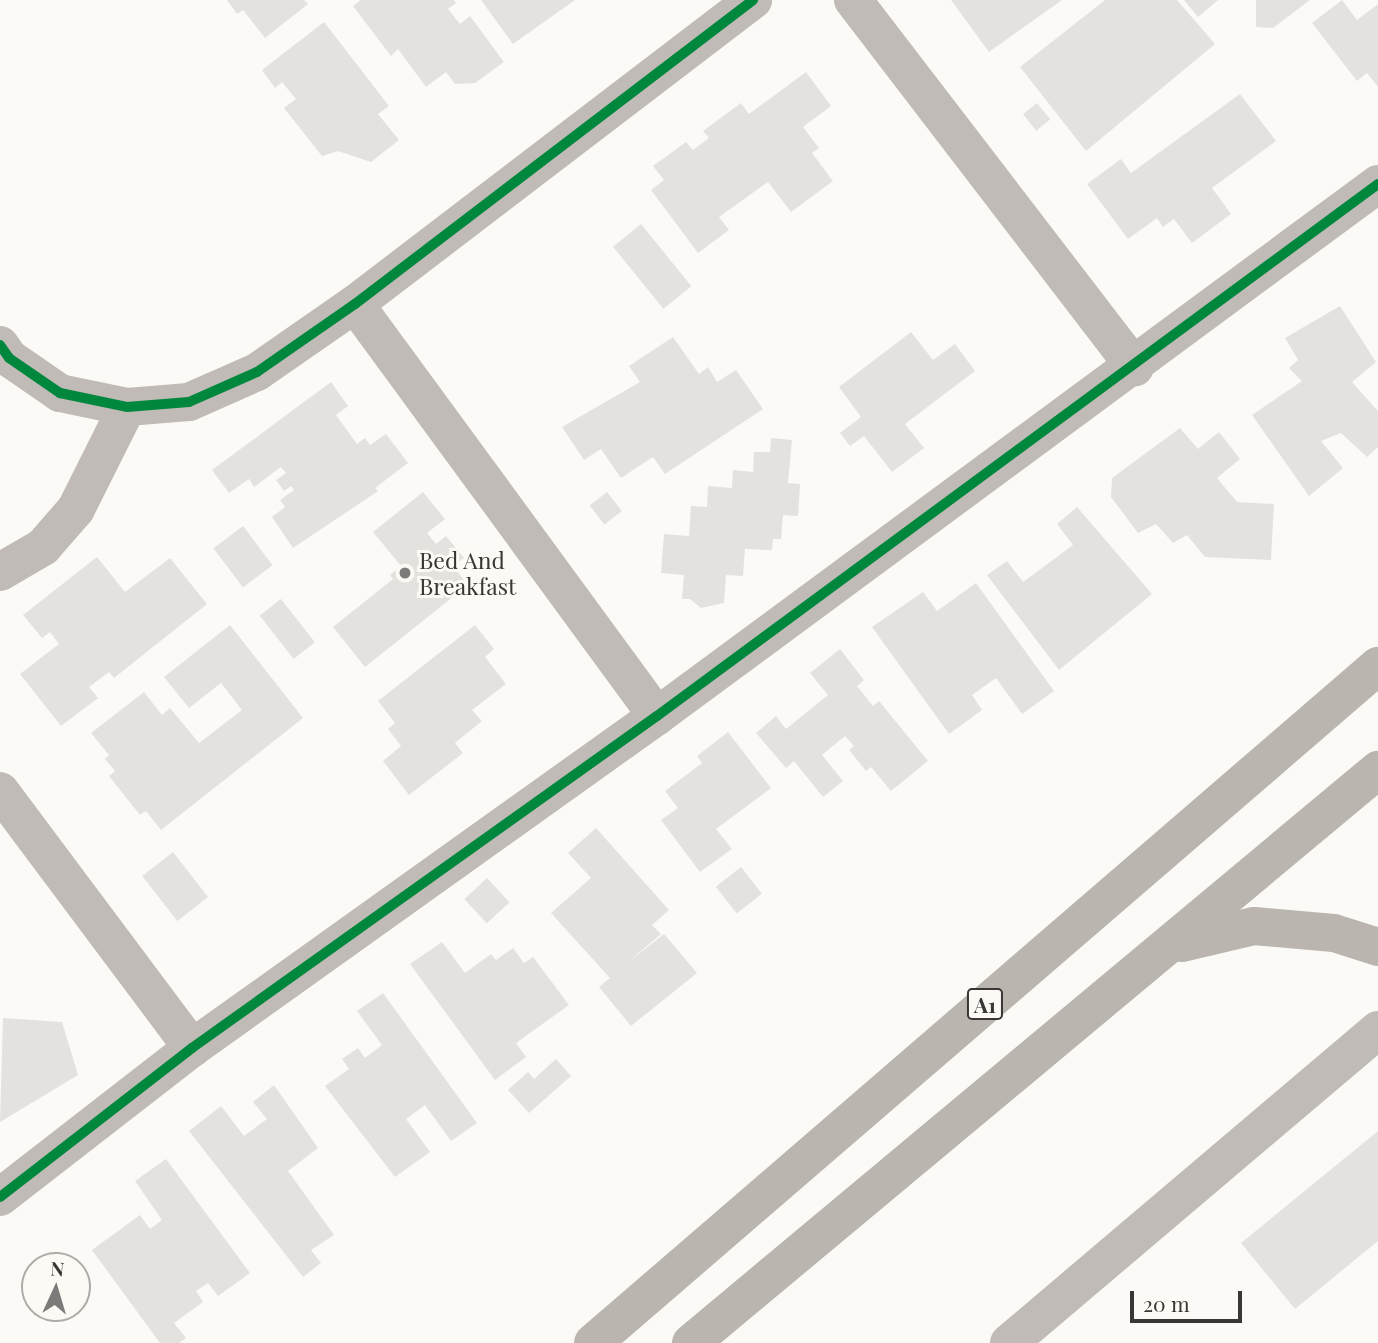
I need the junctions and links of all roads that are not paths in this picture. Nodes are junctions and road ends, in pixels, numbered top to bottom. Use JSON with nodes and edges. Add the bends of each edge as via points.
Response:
{"nodes":[{"id":1,"x":752,"y":0,"type":"edge"},
{"id":2,"x":853,"y":0,"type":"edge"},
{"id":3,"x":1378,"y":184,"type":"edge"},
{"id":4,"x":355,"y":304,"type":"junction"},
{"id":5,"x":0,"y":345,"type":"edge"},
{"id":6,"x":1135,"y":367,"type":"junction"},
{"id":7,"x":127,"y":408,"type":"junction"},
{"id":8,"x":0,"y":572,"type":"edge"},
{"id":9,"x":1378,"y":666,"type":"edge"},
{"id":10,"x":657,"y":716,"type":"junction"},
{"id":11,"x":1378,"y":770,"type":"edge"},
{"id":12,"x":0,"y":791,"type":"edge"},
{"id":13,"x":1169,"y":947,"type":"junction"},
{"id":14,"x":1378,"y":947,"type":"edge"},
{"id":15,"x":1378,"y":1030,"type":"edge"},
{"id":16,"x":192,"y":1048,"type":"junction"},
{"id":17,"x":0,"y":1197,"type":"edge"},
{"id":18,"x":593,"y":1343,"type":"edge"},
{"id":19,"x":691,"y":1343,"type":"edge"},
{"id":20,"x":1009,"y":1343,"type":"edge"}],
"edges":[{"from":1,"to":4,"type":"street"},
{"from":2,"to":6,"type":"street"},
{"from":3,"to":6,"type":"street"},
{"from":4,"to":7,"type":"street","via":[[257,372],[188,402]]},
{"from":4,"to":10,"type":"street"},
{"from":5,"to":7,"type":"street","via":[[9,358],[60,393]]},
{"from":6,"to":10,"type":"street"},
{"from":7,"to":8,"type":"street","via":[[76,509],[43,548]]},
{"from":9,"to":18,"type":"highway","number":"A1"},
{"from":10,"to":16,"type":"street"},
{"from":11,"to":13,"type":"highway"},
{"from":12,"to":16,"type":"street"},
{"from":13,"to":14,"type":"highway","via":[[1215,932],[1254,926],[1334,933]]},
{"from":13,"to":19,"type":"highway"},
{"from":15,"to":20,"type":"street"},
{"from":16,"to":17,"type":"street"}]}
